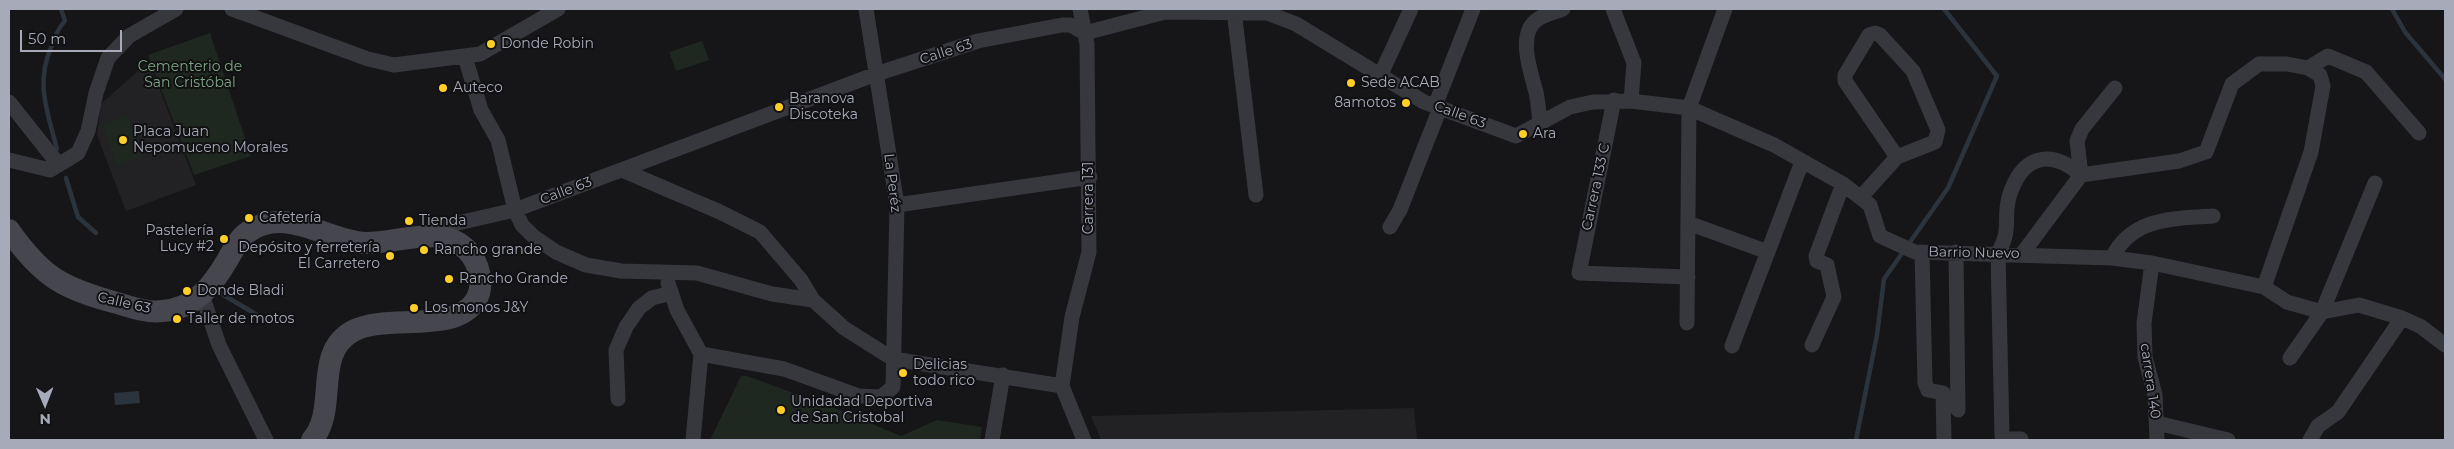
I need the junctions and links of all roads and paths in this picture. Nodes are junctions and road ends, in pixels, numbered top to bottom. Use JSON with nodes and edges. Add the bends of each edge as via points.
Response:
{"nodes":[{"id":1,"x":176,"y":9,"type":"edge"},
{"id":2,"x":232,"y":9,"type":"edge"},
{"id":3,"x":558,"y":9,"type":"edge"},
{"id":4,"x":866,"y":9,"type":"edge"},
{"id":5,"x":1080,"y":9,"type":"edge"},
{"id":6,"x":1411,"y":9,"type":"edge"},
{"id":7,"x":1473,"y":9,"type":"edge"},
{"id":8,"x":1563,"y":9,"type":"edge"},
{"id":9,"x":1613,"y":9,"type":"edge"},
{"id":10,"x":1725,"y":9,"type":"edge"},
{"id":11,"x":1239,"y":10,"type":"edge"},
{"id":12,"x":1085,"y":33,"type":"junction"},
{"id":13,"x":465,"y":57,"type":"junction"},
{"id":14,"x":2308,"y":68,"type":"junction"},
{"id":15,"x":876,"y":74,"type":"junction"},
{"id":16,"x":1380,"y":76,"type":"junction"},
{"id":17,"x":2115,"y":88,"type":"dead end"},
{"id":18,"x":1614,"y":100,"type":"junction"},
{"id":19,"x":1631,"y":101,"type":"junction"},
{"id":20,"x":9,"y":102,"type":"edge"},
{"id":21,"x":1437,"y":107,"type":"junction"},
{"id":22,"x":1689,"y":108,"type":"junction"},
{"id":23,"x":1540,"y":123,"type":"junction"},
{"id":24,"x":2419,"y":133,"type":"dead end"},
{"id":25,"x":1516,"y":136,"type":"joint"},
{"id":26,"x":1897,"y":157,"type":"junction"},
{"id":27,"x":9,"y":160,"type":"edge"},
{"id":28,"x":1802,"y":162,"type":"junction"},
{"id":29,"x":59,"y":165,"type":"junction"},
{"id":30,"x":622,"y":170,"type":"junction"},
{"id":31,"x":2081,"y":175,"type":"junction"},
{"id":32,"x":1090,"y":177,"type":"junction"},
{"id":33,"x":2375,"y":183,"type":"dead end"},
{"id":34,"x":1843,"y":184,"type":"junction"},
{"id":35,"x":1256,"y":195,"type":"dead end"},
{"id":36,"x":1861,"y":197,"type":"junction"},
{"id":37,"x":897,"y":204,"type":"junction"},
{"id":38,"x":515,"y":210,"type":"junction"},
{"id":39,"x":2213,"y":216,"type":"dead end"},
{"id":40,"x":1688,"y":223,"type":"junction"},
{"id":41,"x":1390,"y":228,"type":"dead end"},
{"id":42,"x":9,"y":230,"type":"edge"},
{"id":43,"x":420,"y":235,"type":"junction"},
{"id":44,"x":1768,"y":252,"type":"junction"},
{"id":45,"x":1918,"y":252,"type":"junction"},
{"id":46,"x":1956,"y":252,"type":"junction"},
{"id":47,"x":1998,"y":253,"type":"junction"},
{"id":48,"x":2022,"y":254,"type":"junction"},
{"id":49,"x":2112,"y":258,"type":"junction"},
{"id":50,"x":2152,"y":263,"type":"junction"},
{"id":51,"x":665,"y":272,"type":"junction"},
{"id":52,"x":1688,"y":277,"type":"junction"},
{"id":53,"x":2264,"y":287,"type":"junction"},
{"id":54,"x":671,"y":293,"type":"junction"},
{"id":55,"x":202,"y":295,"type":"junction"},
{"id":56,"x":813,"y":300,"type":"junction"},
{"id":57,"x":2322,"y":312,"type":"junction"},
{"id":58,"x":2402,"y":318,"type":"junction"},
{"id":59,"x":1687,"y":323,"type":"dead end"},
{"id":60,"x":1812,"y":344,"type":"dead end"},
{"id":61,"x":2445,"y":345,"type":"edge"},
{"id":62,"x":1732,"y":346,"type":"dead end"},
{"id":63,"x":701,"y":354,"type":"junction"},
{"id":64,"x":2290,"y":358,"type":"dead end"},
{"id":65,"x":892,"y":359,"type":"junction"},
{"id":66,"x":1003,"y":375,"type":"junction"},
{"id":67,"x":1062,"y":386,"type":"junction"},
{"id":68,"x":618,"y":398,"type":"dead end"},
{"id":69,"x":1958,"y":410,"type":"dead end"},
{"id":70,"x":2157,"y":422,"type":"junction"},
{"id":71,"x":2021,"y":439,"type":"dead end"},
{"id":72,"x":266,"y":440,"type":"edge"},
{"id":73,"x":312,"y":440,"type":"edge"},
{"id":74,"x":692,"y":440,"type":"edge"},
{"id":75,"x":992,"y":440,"type":"edge"},
{"id":76,"x":1084,"y":440,"type":"edge"},
{"id":77,"x":1944,"y":440,"type":"edge"},
{"id":78,"x":2158,"y":440,"type":"edge"},
{"id":79,"x":2228,"y":440,"type":"edge"},
{"id":80,"x":2310,"y":440,"type":"edge"}],
"edges":[{"from":1,"to":29,"type":"street","via":[[129,36],[108,58],[88,131],[78,153]]},
{"from":2,"to":13,"type":"street","via":[[368,59],[394,65]]},
{"from":3,"to":13,"type":"street","via":[[480,54]]},
{"from":4,"to":15,"type":"street","name":"La Peréz"},
{"from":5,"to":12,"type":"street","name":"Carrera 131"},
{"from":6,"to":16,"type":"street"},
{"from":7,"to":21,"type":"street"},
{"from":8,"to":23,"type":"street","via":[[1537,19],[1526,42]]},
{"from":9,"to":19,"type":"street","via":[[1634,63]]},
{"from":10,"to":22,"type":"street"},
{"from":11,"to":12,"type":"street","name":"Calle 63","via":[[1165,12]]},
{"from":11,"to":16,"type":"street","name":"Calle 63","via":[[1267,12],[1296,24]]},
{"from":11,"to":35,"type":"street","via":[[1235,19]]},
{"from":12,"to":15,"type":"street","name":"Calle 63","via":[[1070,25],[1030,30],[978,41]]},
{"from":12,"to":32,"type":"street","name":"Carrera 131"},
{"from":13,"to":38,"type":"street","via":[[481,110],[498,140]]},
{"from":14,"to":24,"type":"street","via":[[2328,56],[2366,72]]},
{"from":14,"to":31,"type":"street","via":[[2259,64],[2232,84],[2206,152],[2179,161]]},
{"from":14,"to":53,"type":"street","via":[[2320,76],[2323,86],[2311,152]]},
{"from":15,"to":30,"type":"street","name":"Calle 63"},
{"from":15,"to":37,"type":"street","name":"La Peréz"},
{"from":16,"to":21,"type":"street","name":"Calle 63"},
{"from":17,"to":31,"type":"street","via":[[2077,140]]},
{"from":18,"to":19,"type":"street","name":"Barrio Nuevo"},
{"from":18,"to":23,"type":"street","name":"Barrio Nuevo","via":[[1570,107]]},
{"from":18,"to":52,"type":"street","name":"Carrera 133 C","via":[[1579,273]]},
{"from":19,"to":22,"type":"street","name":"Barrio Nuevo"},
{"from":20,"to":29,"type":"street"},
{"from":21,"to":25,"type":"street","name":"Calle 63"},
{"from":21,"to":41,"type":"street","via":[[1400,210]]},
{"from":22,"to":28,"type":"street","name":"Barrio Nuevo","via":[[1774,145]]},
{"from":22,"to":40,"type":"street"},
{"from":23,"to":25,"type":"street","name":"Barrio Nuevo"},
{"from":26,"to":26,"type":"street","via":[[1935,142],[1938,130],[1913,71],[1875,33],[1870,35],[1845,75],[1845,82]]},
{"from":26,"to":36,"type":"street"},
{"from":27,"to":29,"type":"street","via":[[50,170]]},
{"from":28,"to":34,"type":"street","name":"Barrio Nuevo"},
{"from":28,"to":44,"type":"street"},
{"from":30,"to":38,"type":"street","name":"Calle 63"},
{"from":30,"to":56,"type":"street","via":[[760,232],[801,280]]},
{"from":31,"to":47,"type":"street","via":[[2069,164],[2058,160],[2040,159],[2029,163],[2020,173],[2009,198],[2006,240]]},
{"from":31,"to":48,"type":"street"},
{"from":32,"to":37,"type":"street"},
{"from":32,"to":67,"type":"street","name":"Carrera 131","via":[[1089,252],[1072,317]]},
{"from":33,"to":57,"type":"street"},
{"from":34,"to":36,"type":"street","name":"Barrio Nuevo"},
{"from":34,"to":60,"type":"street","via":[[1816,256],[1817,261],[1827,265],[1834,297]]},
{"from":36,"to":45,"type":"street","name":"Barrio Nuevo","via":[[1870,206],[1880,236]]},
{"from":37,"to":65,"type":"street","name":"La Peréz"},
{"from":38,"to":43,"type":"street","name":"Calle 63"},
{"from":38,"to":51,"type":"street","via":[[522,225],[534,237],[556,252],[586,265],[621,271]]},
{"from":39,"to":49,"type":"street","via":[[2157,221],[2128,234]]},
{"from":40,"to":44,"type":"street"},
{"from":40,"to":52,"type":"street"},
{"from":42,"to":55,"type":"main road","name":"Calle 63","via":[[36,265],[59,284],[95,297],[162,312],[184,307]]},
{"from":43,"to":55,"type":"main road","name":"Calle 63","via":[[388,243],[363,243],[338,238],[312,227],[287,222],[267,223],[248,232],[235,246]]},
{"from":43,"to":73,"type":"main road","name":"Calle 63","via":[[460,244],[469,252],[480,275],[476,300],[467,310],[453,317],[371,324],[340,339],[333,349],[325,412]]},
{"from":44,"to":62,"type":"street"},
{"from":45,"to":46,"type":"street","name":"Barrio Nuevo"},
{"from":45,"to":77,"type":"street","via":[[1926,389],[1943,393]]},
{"from":46,"to":47,"type":"street","name":"Barrio Nuevo"},
{"from":46,"to":69,"type":"street"},
{"from":47,"to":48,"type":"street","name":"Barrio Nuevo"},
{"from":47,"to":71,"type":"street","via":[[2002,436],[2004,439]]},
{"from":48,"to":49,"type":"street","name":"Barrio Nuevo"},
{"from":49,"to":50,"type":"street","name":"Barrio Nuevo"},
{"from":50,"to":53,"type":"street","name":"Barrio Nuevo"},
{"from":50,"to":70,"type":"street","name":"carrera 140","via":[[2144,323],[2145,357],[2156,395]]},
{"from":51,"to":54,"type":"street"},
{"from":51,"to":56,"type":"street","via":[[696,273],[772,294]]},
{"from":52,"to":59,"type":"street"},
{"from":53,"to":57,"type":"street","name":"Barrio Nuevo","via":[[2286,302]]},
{"from":54,"to":63,"type":"street"},
{"from":54,"to":68,"type":"street","via":[[652,298],[639,308],[626,327],[616,350]]},
{"from":55,"to":72,"type":"street","via":[[219,345]]},
{"from":56,"to":65,"type":"street","via":[[844,328]]},
{"from":57,"to":58,"type":"street","name":"Barrio Nuevo","via":[[2359,305]]},
{"from":57,"to":64,"type":"street"},
{"from":58,"to":61,"type":"street","name":"Barrio Nuevo","via":[[2420,326]]},
{"from":58,"to":80,"type":"street","via":[[2338,412],[2318,426]]},
{"from":63,"to":65,"type":"street","name":"La Peréz","via":[[777,367],[859,396],[881,397],[892,387]]},
{"from":63,"to":74,"type":"street"},
{"from":65,"to":66,"type":"street"},
{"from":66,"to":67,"type":"street"},
{"from":66,"to":75,"type":"street"},
{"from":67,"to":76,"type":"street"},
{"from":70,"to":78,"type":"street","name":"carrera 140"},
{"from":70,"to":79,"type":"street"}]}
